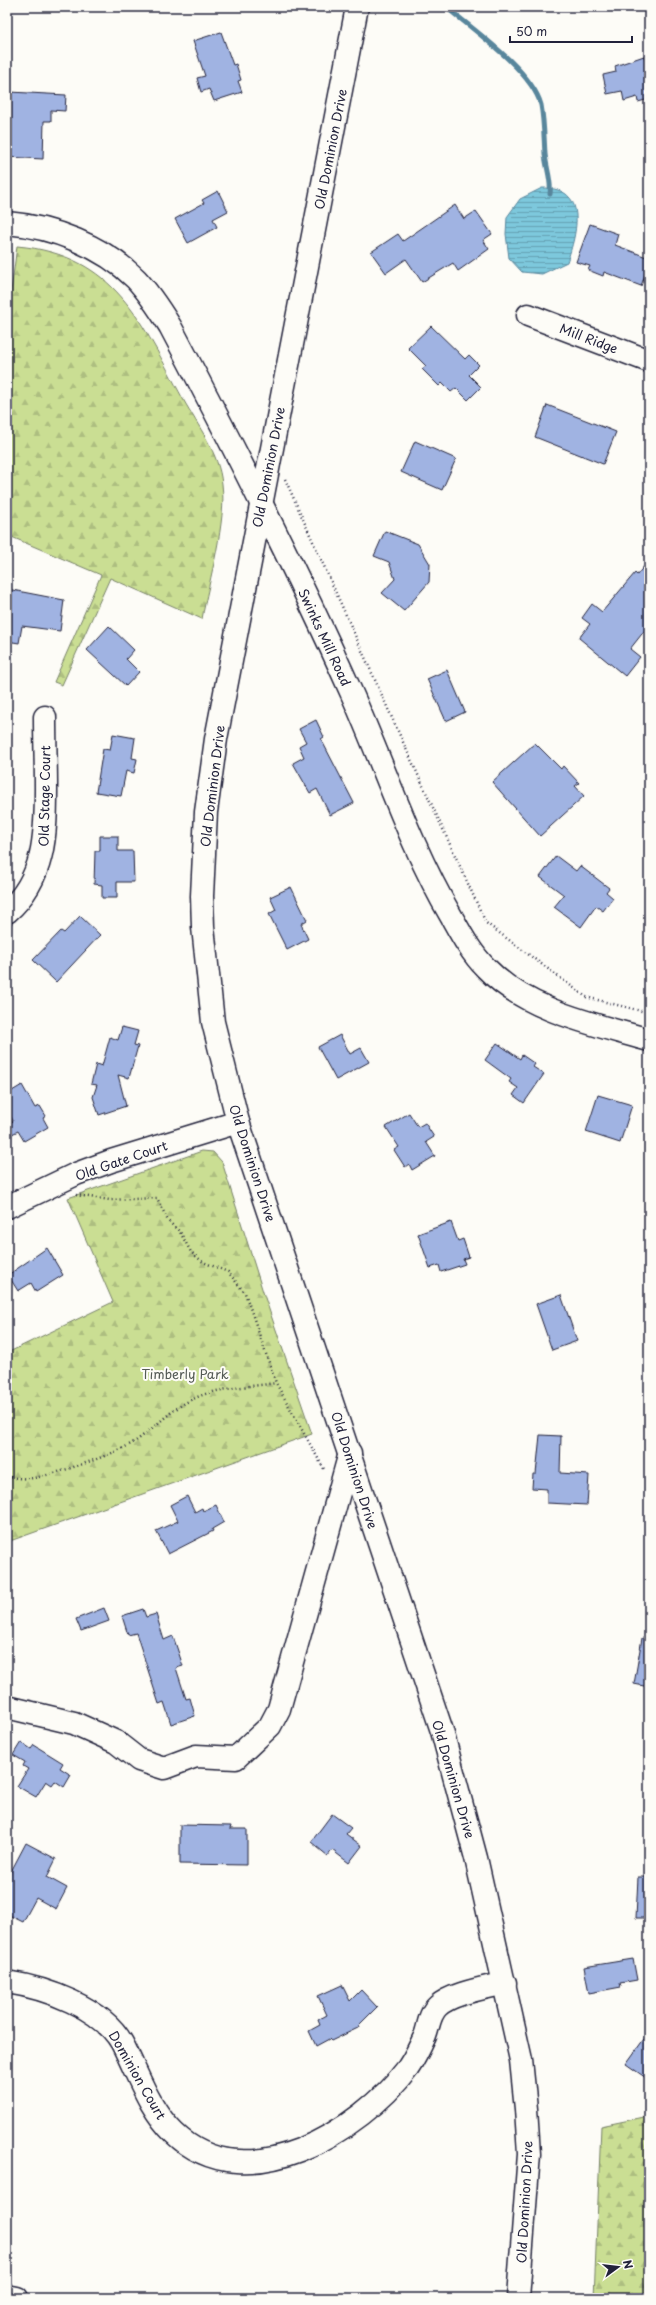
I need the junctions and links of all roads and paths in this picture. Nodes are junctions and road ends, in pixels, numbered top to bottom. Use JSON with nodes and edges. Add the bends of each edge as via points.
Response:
{"nodes":[{"id":1,"x":357,"y":7,"type":"edge"},
{"id":2,"x":7,"y":223,"type":"edge"},
{"id":3,"x":528,"y":315,"type":"dead end"},
{"id":4,"x":649,"y":361,"type":"edge"},
{"id":5,"x":285,"y":477,"type":"dead end"},
{"id":6,"x":261,"y":500,"type":"junction"},
{"id":7,"x":45,"y":717,"type":"dead end"},
{"id":8,"x":7,"y":912,"type":"edge"},
{"id":9,"x":649,"y":1013,"type":"edge"},
{"id":10,"x":649,"y":1040,"type":"edge"},
{"id":11,"x":238,"y":1122,"type":"junction"},
{"id":12,"x":74,"y":1194,"type":"dead end"},
{"id":13,"x":7,"y":1207,"type":"edge"},
{"id":14,"x":276,"y":1383,"type":"junction"},
{"id":15,"x":350,"y":1453,"type":"junction"},
{"id":16,"x":327,"y":1474,"type":"dead end"},
{"id":17,"x":7,"y":1478,"type":"edge"},
{"id":18,"x":7,"y":1707,"type":"edge"},
{"id":19,"x":7,"y":1982,"type":"edge"},
{"id":20,"x":505,"y":1983,"type":"junction"},
{"id":21,"x":7,"y":2296,"type":"edge"},
{"id":22,"x":17,"y":2298,"type":"edge"},
{"id":23,"x":518,"y":2298,"type":"edge"}],
"edges":[{"from":1,"to":6,"type":"main road","name":"Old Dominion Drive"},
{"from":2,"to":6,"type":"main road","name":"Swinks Mill Road","via":[[63,234],[101,252],[136,279],[170,326]]},
{"from":3,"to":4,"type":"main road","name":"Mill Ridge"},
{"from":5,"to":9,"type":"path","via":[[486,923],[586,997]]},
{"from":6,"to":10,"type":"main road","name":"Swinks Mill Road","via":[[353,695],[393,795],[436,890],[471,950],[506,986],[527,999],[594,1024]]},
{"from":6,"to":11,"type":"main road","name":"Old Dominion Drive","via":[[216,739],[203,852],[203,927],[214,1022]]},
{"from":7,"to":8,"type":"main road","name":"Old Stage Court","via":[[46,832],[43,854],[25,892]]},
{"from":11,"to":13,"type":"main road","name":"Old Gate Court","via":[[111,1161],[76,1174]]},
{"from":11,"to":15,"type":"main road","name":"Old Dominion Drive"},
{"from":12,"to":14,"type":"path","via":[[110,1200],[157,1198],[168,1221],[180,1232],[192,1252],[203,1262],[228,1272],[245,1293]]},
{"from":14,"to":16,"type":"path"},
{"from":14,"to":17,"type":"path","via":[[224,1390],[195,1398],[173,1408],[136,1441],[117,1451],[34,1478]]},
{"from":15,"to":18,"type":"main road","via":[[279,1709],[259,1739],[236,1758],[196,1756],[164,1768],[139,1760],[116,1742],[74,1723]]},
{"from":15,"to":20,"type":"main road","name":"Old Dominion Drive","via":[[451,1762]]},
{"from":19,"to":20,"type":"main road","name":"Dominion Court","via":[[44,1990],[101,2018],[121,2042],[154,2108],[169,2128],[182,2141],[200,2152],[242,2162],[288,2154],[316,2144],[351,2123],[408,2068],[437,2007],[447,2000]]},
{"from":20,"to":23,"type":"main road","name":"Old Dominion Drive","via":[[521,2060],[529,2154]]},
{"from":21,"to":22,"type":"main road"}]}
